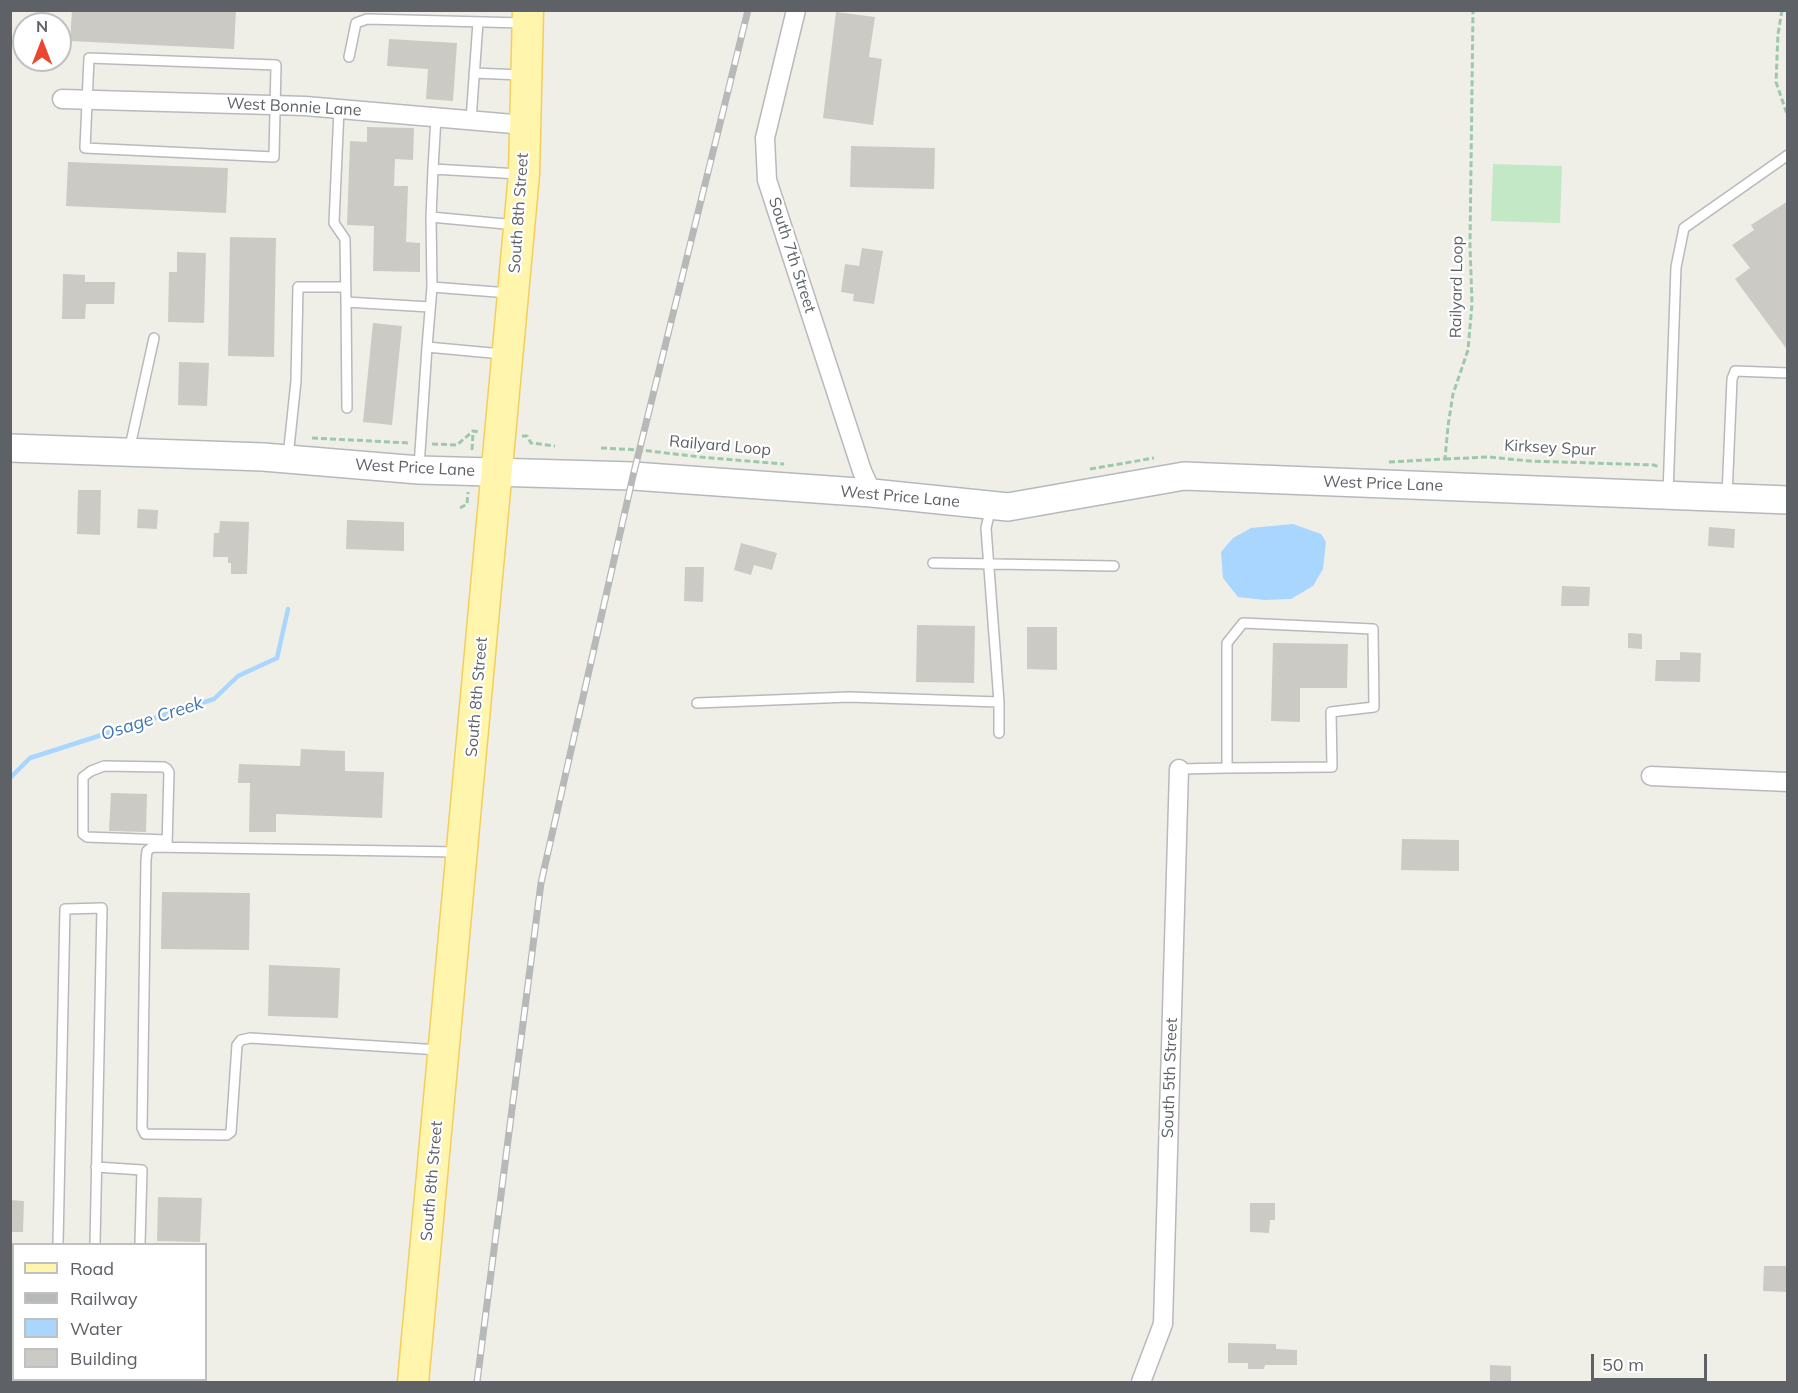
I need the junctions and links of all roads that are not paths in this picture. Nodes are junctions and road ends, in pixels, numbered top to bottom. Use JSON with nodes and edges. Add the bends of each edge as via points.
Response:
{"nodes":[{"id":1,"x":796,"y":10,"type":"edge"},
{"id":2,"x":528,"y":17,"type":"edge"},
{"id":3,"x":478,"y":22,"type":"junction"},
{"id":4,"x":349,"y":57,"type":"dead end"},
{"id":5,"x":474,"y":73,"type":"junction"},
{"id":6,"x":527,"y":75,"type":"junction"},
{"id":7,"x":62,"y":99,"type":"dead end"},
{"id":8,"x":87,"y":100,"type":"junction"},
{"id":9,"x":274,"y":105,"type":"junction"},
{"id":10,"x":339,"y":109,"type":"junction"},
{"id":11,"x":436,"y":117,"type":"junction"},
{"id":12,"x":471,"y":120,"type":"junction"},
{"id":13,"x":525,"y":125,"type":"junction"},
{"id":14,"x":1788,"y":155,"type":"edge"},
{"id":15,"x":433,"y":169,"type":"junction"},
{"id":16,"x":524,"y":174,"type":"junction"},
{"id":17,"x":431,"y":217,"type":"junction"},
{"id":18,"x":518,"y":225,"type":"junction"},
{"id":19,"x":432,"y":286,"type":"junction"},
{"id":20,"x":346,"y":287,"type":"junction"},
{"id":21,"x":513,"y":293,"type":"junction"},
{"id":22,"x":346,"y":302,"type":"junction"},
{"id":23,"x":430,"y":307,"type":"junction"},
{"id":24,"x":154,"y":338,"type":"dead end"},
{"id":25,"x":427,"y":347,"type":"junction"},
{"id":26,"x":509,"y":355,"type":"junction"},
{"id":27,"x":1788,"y":373,"type":"edge"},
{"id":28,"x":347,"y":408,"type":"dead end"},
{"id":29,"x":10,"y":448,"type":"edge"},
{"id":30,"x":129,"y":453,"type":"junction"},
{"id":31,"x":288,"y":459,"type":"junction"},
{"id":32,"x":419,"y":470,"type":"junction"},
{"id":33,"x":498,"y":471,"type":"junction"},
{"id":34,"x":872,"y":493,"type":"junction"},
{"id":35,"x":1668,"y":496,"type":"junction"},
{"id":36,"x":1727,"y":498,"type":"junction"},
{"id":37,"x":1788,"y":500,"type":"edge"},
{"id":38,"x":992,"y":505,"type":"junction"},
{"id":39,"x":933,"y":563,"type":"dead end"},
{"id":40,"x":989,"y":564,"type":"junction"},
{"id":41,"x":1114,"y":566,"type":"dead end"},
{"id":42,"x":999,"y":702,"type":"junction"},
{"id":43,"x":698,"y":703,"type":"dead end"},
{"id":44,"x":999,"y":733,"type":"dead end"},
{"id":45,"x":1227,"y":768,"type":"junction"},
{"id":46,"x":1179,"y":769,"type":"joint"},
{"id":47,"x":1651,"y":776,"type":"dead end"},
{"id":48,"x":1788,"y":782,"type":"edge"},
{"id":49,"x":167,"y":844,"type":"junction"},
{"id":50,"x":463,"y":853,"type":"junction"},
{"id":51,"x":445,"y":1051,"type":"junction"},
{"id":52,"x":96,"y":1167,"type":"junction"},
{"id":53,"x":58,"y":1243,"type":"edge"},
{"id":54,"x":95,"y":1243,"type":"edge"},
{"id":55,"x":140,"y":1243,"type":"edge"},
{"id":56,"x":413,"y":1383,"type":"edge"},
{"id":57,"x":1141,"y":1383,"type":"edge"}],
"edges":[{"from":1,"to":34,"type":"street","name":"South 7th Street","via":[[765,138],[767,180]]},
{"from":2,"to":3,"type":"lane"},
{"from":2,"to":6,"type":"main road","name":"South 8th Street"},
{"from":3,"to":4,"type":"lane","via":[[367,19],[356,23]]},
{"from":3,"to":5,"type":"lane"},
{"from":5,"to":6,"type":"lane"},
{"from":5,"to":12,"type":"lane"},
{"from":6,"to":13,"type":"main road","name":"South 8th Street"},
{"from":7,"to":8,"type":"street","name":"West Bonnie Lane"},
{"from":8,"to":9,"type":"street","name":"West Bonnie Lane"},
{"from":8,"to":9,"type":"lane","via":[[88,58],[276,65]]},
{"from":8,"to":9,"type":"lane","via":[[85,148],[274,157]]},
{"from":9,"to":10,"type":"street","name":"West Bonnie Lane"},
{"from":10,"to":11,"type":"street","name":"West Bonnie Lane"},
{"from":10,"to":20,"type":"lane","via":[[334,223],[345,239]]},
{"from":11,"to":12,"type":"street","name":"West Bonnie Lane"},
{"from":11,"to":15,"type":"lane"},
{"from":12,"to":13,"type":"street","name":"West Bonnie Lane"},
{"from":13,"to":16,"type":"main road","name":"South 8th Street"},
{"from":14,"to":35,"type":"lane","via":[[1684,228],[1676,267]]},
{"from":15,"to":16,"type":"lane"},
{"from":15,"to":17,"type":"lane"},
{"from":16,"to":18,"type":"main road","name":"South 8th Street"},
{"from":17,"to":18,"type":"lane"},
{"from":17,"to":19,"type":"lane"},
{"from":18,"to":21,"type":"main road","name":"South 8th Street"},
{"from":19,"to":21,"type":"lane"},
{"from":19,"to":23,"type":"lane"},
{"from":20,"to":22,"type":"lane"},
{"from":20,"to":31,"type":"lane","via":[[298,287],[296,381]]},
{"from":21,"to":26,"type":"main road","name":"South 8th Street"},
{"from":22,"to":23,"type":"lane"},
{"from":22,"to":28,"type":"lane"},
{"from":23,"to":25,"type":"lane"},
{"from":24,"to":30,"type":"lane"},
{"from":25,"to":26,"type":"lane"},
{"from":25,"to":32,"type":"lane"},
{"from":26,"to":33,"type":"main road","name":"South 8th Street"},
{"from":27,"to":36,"type":"lane","via":[[1735,372],[1731,380]]},
{"from":29,"to":30,"type":"street","name":"West Price Lane"},
{"from":30,"to":31,"type":"street","name":"West Price Lane"},
{"from":31,"to":32,"type":"street","name":"West Price Lane"},
{"from":32,"to":33,"type":"street","name":"West Price Lane"},
{"from":33,"to":34,"type":"street","name":"West Price Lane"},
{"from":33,"to":50,"type":"main road","name":"South 8th Street"},
{"from":34,"to":38,"type":"street","name":"West Price Lane"},
{"from":35,"to":36,"type":"street","name":"West Price Lane"},
{"from":35,"to":38,"type":"street","name":"West Price Lane","via":[[1184,476],[1008,507]]},
{"from":36,"to":37,"type":"street","name":"West Price Lane"},
{"from":38,"to":40,"type":"lane","via":[[986,528]]},
{"from":39,"to":40,"type":"lane"},
{"from":40,"to":41,"type":"lane"},
{"from":40,"to":42,"type":"lane"},
{"from":42,"to":43,"type":"lane","via":[[849,697]]},
{"from":42,"to":44,"type":"lane"},
{"from":45,"to":45,"type":"lane","via":[[1332,766],[1331,712],[1374,707],[1373,629],[1244,623],[1227,644]]},
{"from":45,"to":46,"type":"lane"},
{"from":46,"to":57,"type":"street","name":"South 5th Street","via":[[1163,1324]]},
{"from":47,"to":48,"type":"street"},
{"from":49,"to":49,"type":"lane","via":[[167,769],[104,766],[83,777],[83,834]]},
{"from":49,"to":50,"type":"lane"},
{"from":49,"to":51,"type":"lane","via":[[152,847],[146,860],[142,1128],[145,1134],[231,1132],[237,1045],[241,1040]]},
{"from":50,"to":51,"type":"main road","name":"South 8th Street"},
{"from":51,"to":56,"type":"main road","name":"South 8th Street"},
{"from":52,"to":53,"type":"lane","via":[[102,908],[64,909]]},
{"from":52,"to":54,"type":"lane"},
{"from":52,"to":55,"type":"lane","via":[[142,1170]]}]}
